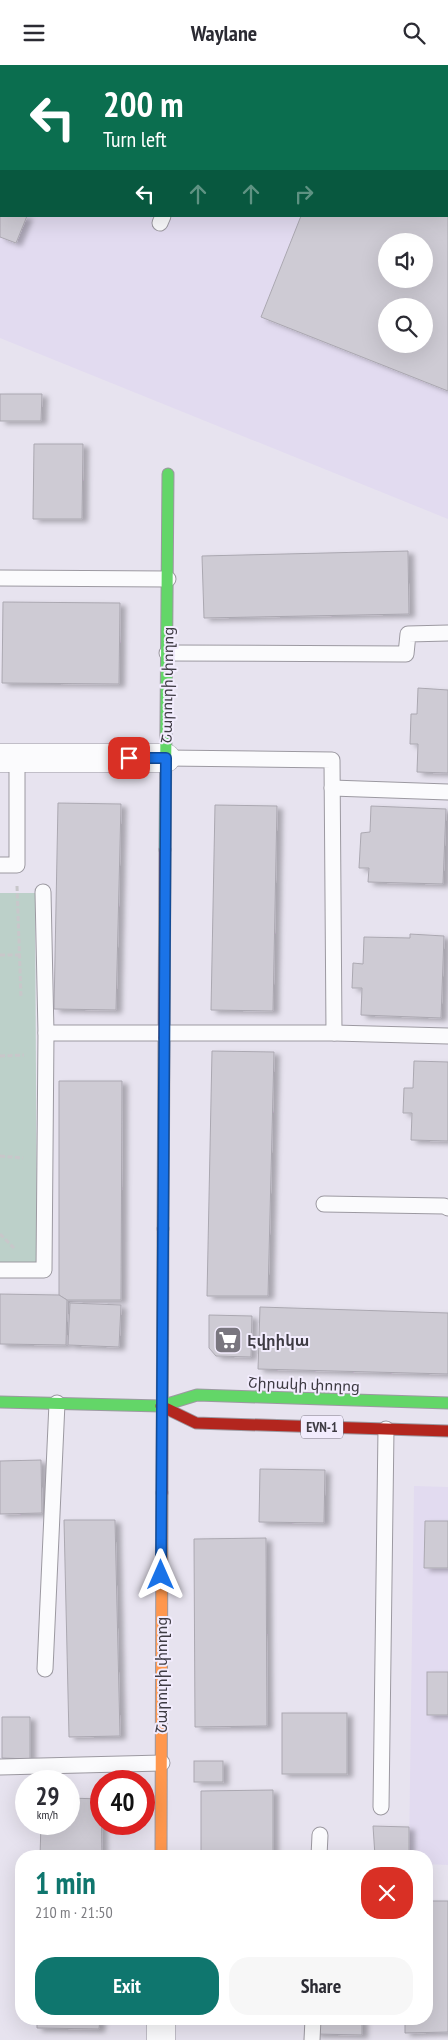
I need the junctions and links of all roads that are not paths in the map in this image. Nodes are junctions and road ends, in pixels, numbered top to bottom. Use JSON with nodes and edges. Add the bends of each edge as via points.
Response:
{"nodes":[{"id":1,"x":168,"y":474,"type":"dead end"},
{"id":2,"x":0,"y":578,"type":"edge"},
{"id":3,"x":168,"y":579,"type":"junction"},
{"id":4,"x":448,"y":633,"type":"edge"},
{"id":5,"x":167,"y":653,"type":"junction"},
{"id":6,"x":9,"y":758,"type":"edge"},
{"id":7,"x":166,"y":758,"type":"junction"},
{"id":8,"x":332,"y":787,"type":"junction"},
{"id":9,"x":448,"y":792,"type":"edge"},
{"id":10,"x":0,"y":865,"type":"edge"},
{"id":11,"x":43,"y":892,"type":"dead end"},
{"id":12,"x":46,"y":1033,"type":"junction"},
{"id":13,"x":164,"y":1033,"type":"junction"},
{"id":14,"x":334,"y":1033,"type":"junction"},
{"id":15,"x":448,"y":1036,"type":"edge"},
{"id":16,"x":324,"y":1204,"type":"dead end"},
{"id":17,"x":448,"y":1208,"type":"edge"},
{"id":18,"x":0,"y":1270,"type":"edge"},
{"id":19,"x":0,"y":1402,"type":"edge"},
{"id":20,"x":57,"y":1403,"type":"junction"},
{"id":21,"x":448,"y":1403,"type":"edge"},
{"id":22,"x":161,"y":1405,"type":"junction"},
{"id":23,"x":386,"y":1429,"type":"junction"},
{"id":24,"x":448,"y":1431,"type":"edge"},
{"id":25,"x":45,"y":1669,"type":"dead end"},
{"id":26,"x":162,"y":1763,"type":"junction"},
{"id":27,"x":0,"y":1767,"type":"edge"},
{"id":28,"x":381,"y":1807,"type":"dead end"},
{"id":29,"x":320,"y":1835,"type":"dead end"},
{"id":30,"x":162,"y":1850,"type":"edge"},
{"id":31,"x":319,"y":1850,"type":"edge"},
{"id":32,"x":161,"y":2025,"type":"edge"},
{"id":33,"x":313,"y":2025,"type":"edge"},
{"id":34,"x":161,"y":2040,"type":"edge"},
{"id":35,"x":312,"y":2040,"type":"edge"}],
"edges":[{"from":1,"to":3,"type":"main road","name":"Շարուրի փողոց"},
{"from":2,"to":3,"type":"lane"},
{"from":3,"to":5,"type":"main road","name":"Շարուրի փողոց"},
{"from":4,"to":5,"type":"lane","via":[[408,634],[406,655]]},
{"from":5,"to":7,"type":"main road","name":"Շարուրի փողոց"},
{"from":6,"to":7,"type":"street"},
{"from":6,"to":10,"type":"lane","via":[[17,865]]},
{"from":7,"to":8,"type":"lane","via":[[332,760]]},
{"from":7,"to":13,"type":"main road","name":"Շարուրի փողոց"},
{"from":8,"to":9,"type":"lane"},
{"from":8,"to":14,"type":"lane"},
{"from":11,"to":12,"type":"lane"},
{"from":12,"to":13,"type":"lane"},
{"from":12,"to":18,"type":"lane","via":[[44,1270]]},
{"from":13,"to":14,"type":"lane"},
{"from":13,"to":22,"type":"main road","name":"Շարուրի փողոց"},
{"from":14,"to":15,"type":"lane"},
{"from":16,"to":17,"type":"lane"},
{"from":19,"to":20,"type":"main road","name":"Շիրակի փողոց","number":"EVN-1"},
{"from":20,"to":22,"type":"main road","name":"Շիրակի փողոց","number":"EVN-1"},
{"from":20,"to":25,"type":"lane"},
{"from":21,"to":22,"type":"main road","name":"Շիրակի փողոց","number":"EVN-1","via":[[196,1395]]},
{"from":22,"to":23,"type":"main road","name":"Շիրակի փողոց","number":"EVN-1","via":[[196,1423]]},
{"from":22,"to":26,"type":"main road","name":"Շարուրի փողոց"},
{"from":23,"to":24,"type":"main road","name":"Շիրակի փողոց","number":"EVN-1"},
{"from":23,"to":28,"type":"lane"},
{"from":26,"to":27,"type":"lane"},
{"from":26,"to":30,"type":"main road","name":"Շարուրի փողոց"},
{"from":29,"to":31,"type":"lane"},
{"from":32,"to":34,"type":"street"},
{"from":33,"to":35,"type":"lane"}]}
